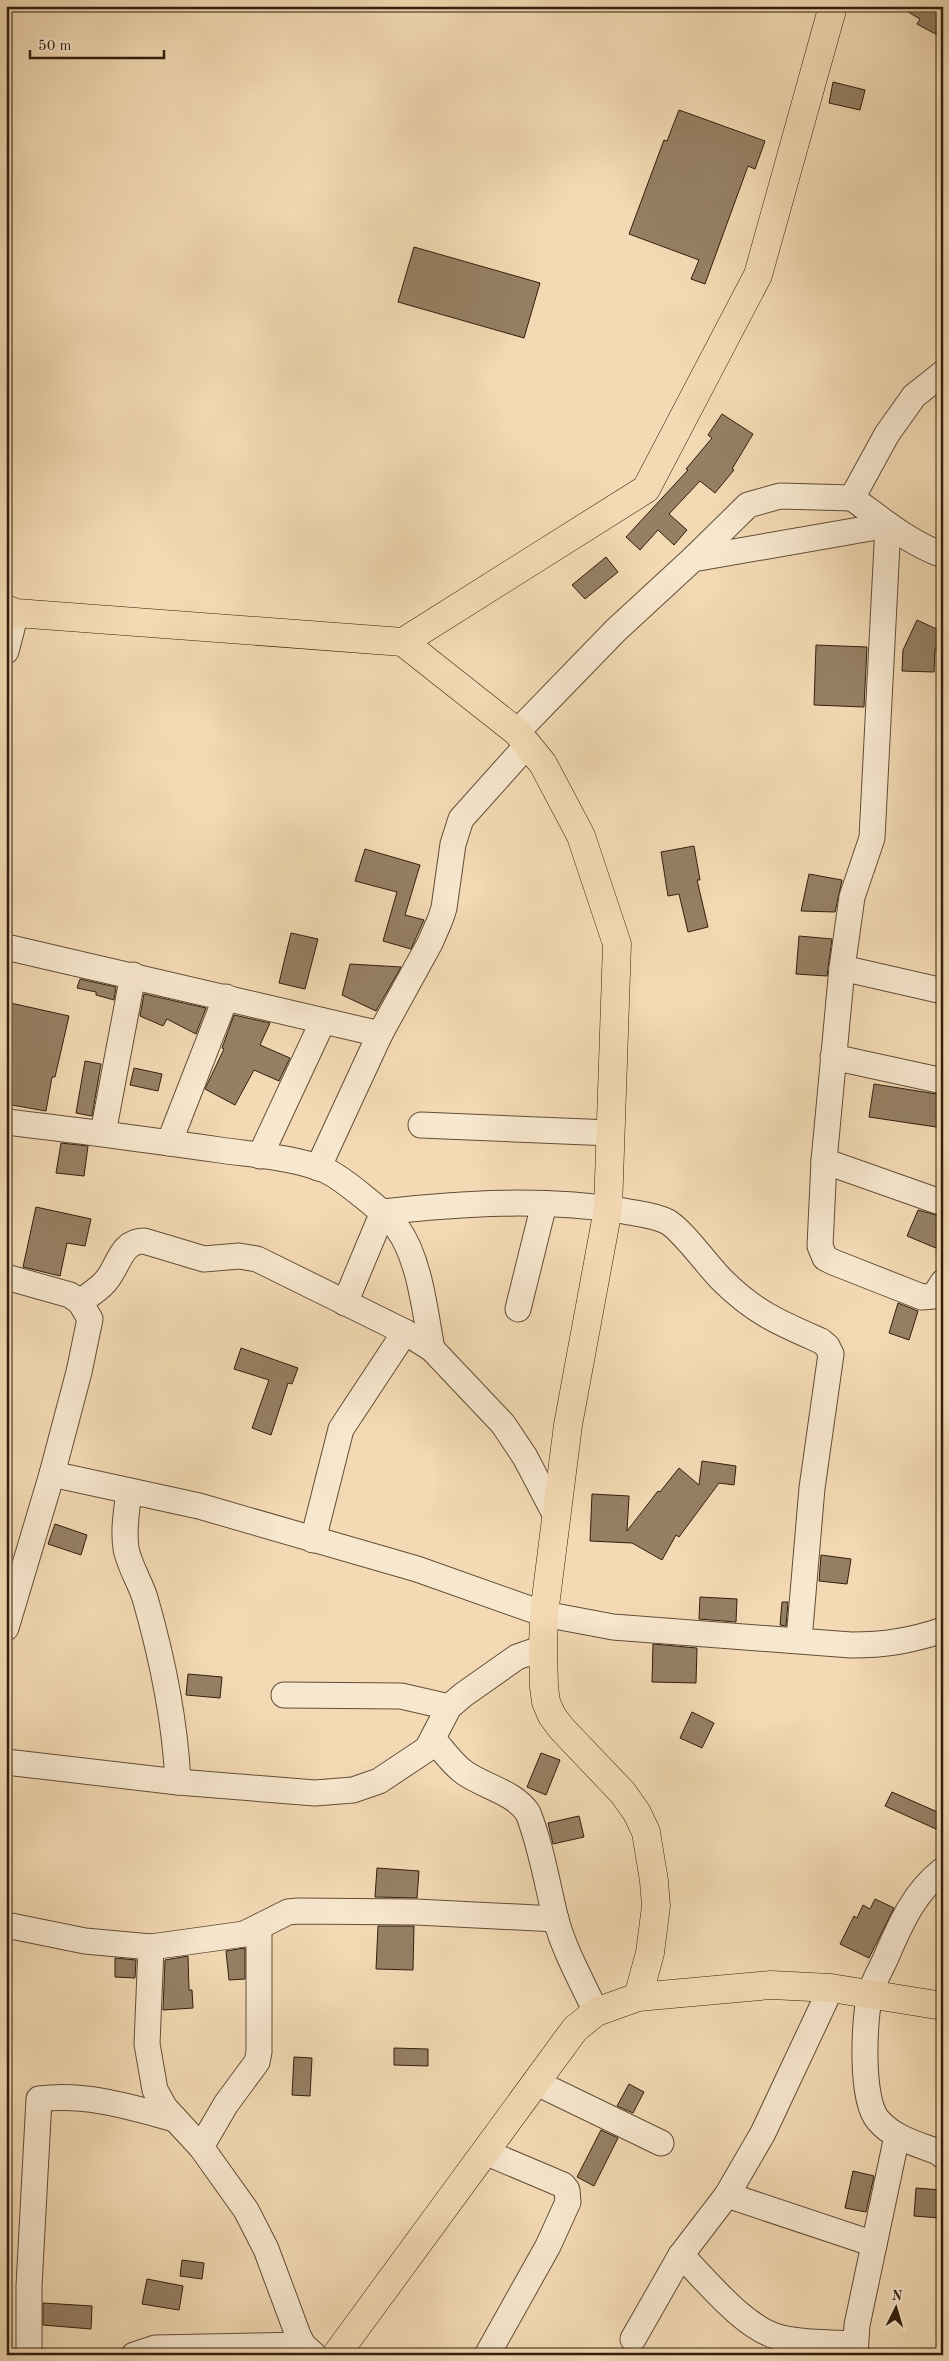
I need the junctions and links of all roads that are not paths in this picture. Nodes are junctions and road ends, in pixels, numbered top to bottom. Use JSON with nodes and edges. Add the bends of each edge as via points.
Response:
{"nodes":[{"id":1,"x":833,"y":6,"type":"edge"},
{"id":2,"x":943,"y":373,"type":"edge"},
{"id":3,"x":852,"y":498,"type":"junction"},
{"id":4,"x":888,"y":525,"type":"junction"},
{"id":5,"x":943,"y":555,"type":"edge"},
{"id":6,"x":693,"y":559,"type":"junction"},
{"id":7,"x":11,"y":611,"type":"edge"},
{"id":8,"x":404,"y":642,"type":"junction"},
{"id":9,"x":6,"y":651,"type":"edge"},
{"id":10,"x":523,"y":738,"type":"junction"},
{"id":11,"x":6,"y":947,"type":"edge"},
{"id":12,"x":842,"y":968,"type":"junction"},
{"id":13,"x":133,"y":975,"type":"junction"},
{"id":14,"x":943,"y":991,"type":"edge"},
{"id":15,"x":226,"y":997,"type":"junction"},
{"id":16,"x":323,"y":1021,"type":"junction"},
{"id":17,"x":380,"y":1034,"type":"junction"},
{"id":18,"x":833,"y":1057,"type":"junction"},
{"id":19,"x":943,"y":1081,"type":"edge"},
{"id":20,"x":6,"y":1122,"type":"edge"},
{"id":21,"x":421,"y":1125,"type":"dead end"},
{"id":22,"x":103,"y":1133,"type":"junction"},
{"id":23,"x":611,"y":1133,"type":"junction"},
{"id":24,"x":169,"y":1143,"type":"junction"},
{"id":25,"x":260,"y":1156,"type":"junction"},
{"id":26,"x":824,"y":1161,"type":"junction"},
{"id":27,"x":318,"y":1168,"type":"junction"},
{"id":28,"x":943,"y":1203,"type":"edge"},
{"id":29,"x":544,"y":1204,"type":"junction"},
{"id":30,"x":608,"y":1209,"type":"junction"},
{"id":31,"x":383,"y":1212,"type":"junction"},
{"id":32,"x":6,"y":1277,"type":"edge"},
{"id":33,"x":943,"y":1282,"type":"edge"},
{"id":34,"x":80,"y":1302,"type":"junction"},
{"id":35,"x":345,"y":1303,"type":"junction"},
{"id":36,"x":518,"y":1310,"type":"dead end"},
{"id":37,"x":405,"y":1332,"type":"junction"},
{"id":38,"x":432,"y":1349,"type":"junction"},
{"id":39,"x":52,"y":1474,"type":"junction"},
{"id":40,"x":129,"y":1491,"type":"junction"},
{"id":41,"x":556,"y":1516,"type":"junction"},
{"id":42,"x":313,"y":1540,"type":"junction"},
{"id":43,"x":544,"y":1614,"type":"junction"},
{"id":44,"x":6,"y":1628,"type":"edge"},
{"id":45,"x":943,"y":1630,"type":"edge"},
{"id":46,"x":799,"y":1640,"type":"junction"},
{"id":47,"x":543,"y":1648,"type":"junction"},
{"id":48,"x":284,"y":1695,"type":"dead end"},
{"id":49,"x":449,"y":1707,"type":"junction"},
{"id":50,"x":433,"y":1739,"type":"junction"},
{"id":51,"x":6,"y":1762,"type":"edge"},
{"id":52,"x":178,"y":1782,"type":"junction"},
{"id":53,"x":943,"y":1870,"type":"edge"},
{"id":54,"x":556,"y":1919,"type":"junction"},
{"id":55,"x":6,"y":1925,"type":"edge"},
{"id":56,"x":259,"y":1928,"type":"junction"},
{"id":57,"x":151,"y":1947,"type":"junction"},
{"id":58,"x":825,"y":1988,"type":"junction"},
{"id":59,"x":870,"y":1994,"type":"junction"},
{"id":60,"x":638,"y":1997,"type":"junction"},
{"id":61,"x":943,"y":2006,"type":"edge"},
{"id":62,"x":596,"y":2012,"type":"junction"},
{"id":63,"x":535,"y":2082,"type":"junction"},
{"id":64,"x":175,"y":2119,"type":"junction"},
{"id":65,"x":897,"y":2136,"type":"junction"},
{"id":66,"x":661,"y":2143,"type":"dead end"},
{"id":67,"x":202,"y":2147,"type":"junction"},
{"id":68,"x":485,"y":2152,"type":"junction"},
{"id":69,"x":943,"y":2156,"type":"edge"},
{"id":70,"x":727,"y":2195,"type":"junction"},
{"id":71,"x":874,"y":2244,"type":"junction"},
{"id":72,"x":681,"y":2255,"type":"junction"},
{"id":73,"x":633,"y":2339,"type":"dead end"},
{"id":74,"x":855,"y":2349,"type":"edge"},
{"id":75,"x":309,"y":2350,"type":"edge"},
{"id":76,"x":30,"y":2355,"type":"edge"},
{"id":77,"x":134,"y":2355,"type":"edge"},
{"id":78,"x":336,"y":2355,"type":"edge"},
{"id":79,"x":487,"y":2355,"type":"edge"}],
"edges":[{"from":1,"to":8,"type":"main road","via":[[758,275],[646,489]]},
{"from":2,"to":3,"type":"street","via":[[914,396],[887,434]]},
{"from":3,"to":4,"type":"street"},
{"from":3,"to":6,"type":"street","via":[[780,496],[748,505]]},
{"from":4,"to":5,"type":"street","via":[[924,548]]},
{"from":4,"to":6,"type":"street"},
{"from":4,"to":12,"type":"street","via":[[872,838],[852,898]]},
{"from":6,"to":10,"type":"street","via":[[616,630]]},
{"from":7,"to":8,"type":"main road"},
{"from":7,"to":9,"type":"street"},
{"from":8,"to":10,"type":"main road"},
{"from":10,"to":17,"type":"street","via":[[460,819],[440,920]]},
{"from":10,"to":23,"type":"main road","via":[[543,764],[580,836],[617,944]]},
{"from":11,"to":13,"type":"street"},
{"from":12,"to":14,"type":"street"},
{"from":12,"to":18,"type":"street"},
{"from":13,"to":15,"type":"street"},
{"from":13,"to":22,"type":"street"},
{"from":15,"to":16,"type":"street"},
{"from":15,"to":24,"type":"street"},
{"from":16,"to":17,"type":"street"},
{"from":16,"to":25,"type":"street"},
{"from":17,"to":27,"type":"street"},
{"from":18,"to":19,"type":"street"},
{"from":18,"to":26,"type":"street"},
{"from":20,"to":22,"type":"street"},
{"from":21,"to":23,"type":"street"},
{"from":22,"to":24,"type":"street"},
{"from":23,"to":30,"type":"main road"},
{"from":24,"to":25,"type":"street"},
{"from":25,"to":27,"type":"street"},
{"from":26,"to":28,"type":"street"},
{"from":26,"to":33,"type":"street","via":[[820,1246],[825,1258],[922,1298],[934,1296]]},
{"from":27,"to":31,"type":"street"},
{"from":29,"to":30,"type":"street"},
{"from":29,"to":31,"type":"street","via":[[456,1204]]},
{"from":29,"to":36,"type":"street"},
{"from":30,"to":41,"type":"main road","via":[[568,1424]]},
{"from":30,"to":46,"type":"street","via":[[668,1222],[751,1307],[821,1341],[831,1354],[812,1488]]},
{"from":31,"to":35,"type":"street"},
{"from":31,"to":38,"type":"street","via":[[408,1245]]},
{"from":32,"to":34,"type":"street","via":[[70,1295]]},
{"from":34,"to":35,"type":"street","via":[[106,1282],[126,1247],[135,1241],[144,1241],[204,1259],[239,1256],[257,1259]]},
{"from":34,"to":39,"type":"street","via":[[90,1319],[88,1336]]},
{"from":35,"to":37,"type":"street"},
{"from":37,"to":38,"type":"street"},
{"from":37,"to":42,"type":"street","via":[[341,1429]]},
{"from":38,"to":41,"type":"street","via":[[503,1424],[525,1457]]},
{"from":39,"to":40,"type":"street"},
{"from":39,"to":44,"type":"street"},
{"from":40,"to":42,"type":"street","via":[[200,1506]]},
{"from":40,"to":52,"type":"street","via":[[126,1551],[144,1596],[155,1637],[173,1725]]},
{"from":41,"to":43,"type":"main road"},
{"from":42,"to":43,"type":"street","via":[[417,1569]]},
{"from":43,"to":46,"type":"street","via":[[639,1630]]},
{"from":43,"to":47,"type":"main road"},
{"from":45,"to":46,"type":"street","via":[[885,1645]]},
{"from":47,"to":49,"type":"street","via":[[517,1656]]},
{"from":47,"to":60,"type":"main road","via":[[544,1687],[552,1716],[623,1793],[638,1813],[646,1832],[656,1906],[650,1953]]},
{"from":48,"to":49,"type":"street","via":[[401,1696]]},
{"from":49,"to":50,"type":"street"},
{"from":50,"to":52,"type":"street","via":[[427,1748],[379,1781],[353,1790],[315,1793]]},
{"from":50,"to":54,"type":"street","via":[[466,1773],[523,1806],[533,1826]]},
{"from":51,"to":52,"type":"street"},
{"from":53,"to":59,"type":"street","via":[[910,1906]]},
{"from":54,"to":56,"type":"street","via":[[416,1912],[298,1911],[281,1915]]},
{"from":54,"to":62,"type":"street","via":[[562,1940]]},
{"from":55,"to":57,"type":"street","via":[[84,1941]]},
{"from":56,"to":57,"type":"street","via":[[226,1938]]},
{"from":56,"to":67,"type":"street","via":[[257,2062],[226,2104]]},
{"from":57,"to":64,"type":"street","via":[[147,2044],[150,2068],[156,2090]]},
{"from":58,"to":59,"type":"main road"},
{"from":58,"to":60,"type":"main road","via":[[771,1985]]},
{"from":58,"to":70,"type":"street","via":[[767,2125]]},
{"from":59,"to":61,"type":"main road"},
{"from":59,"to":65,"type":"street","via":[[864,2057],[868,2100],[878,2121]]},
{"from":60,"to":62,"type":"main road"},
{"from":62,"to":63,"type":"main road","via":[[575,2029]]},
{"from":63,"to":66,"type":"street"},
{"from":63,"to":68,"type":"main road"},
{"from":64,"to":67,"type":"street"},
{"from":64,"to":76,"type":"street","via":[[108,2100],[60,2096],[39,2099],[29,2286]]},
{"from":65,"to":69,"type":"street"},
{"from":65,"to":71,"type":"street"},
{"from":67,"to":75,"type":"street","via":[[246,2210]]},
{"from":68,"to":78,"type":"main road"},
{"from":68,"to":79,"type":"street","via":[[563,2186],[569,2196],[548,2246]]},
{"from":70,"to":71,"type":"street"},
{"from":70,"to":72,"type":"street"},
{"from":71,"to":74,"type":"street"},
{"from":72,"to":73,"type":"street"},
{"from":72,"to":74,"type":"street","via":[[741,2314],[762,2330],[778,2337]]},
{"from":75,"to":77,"type":"street","via":[[155,2348]]}]}
